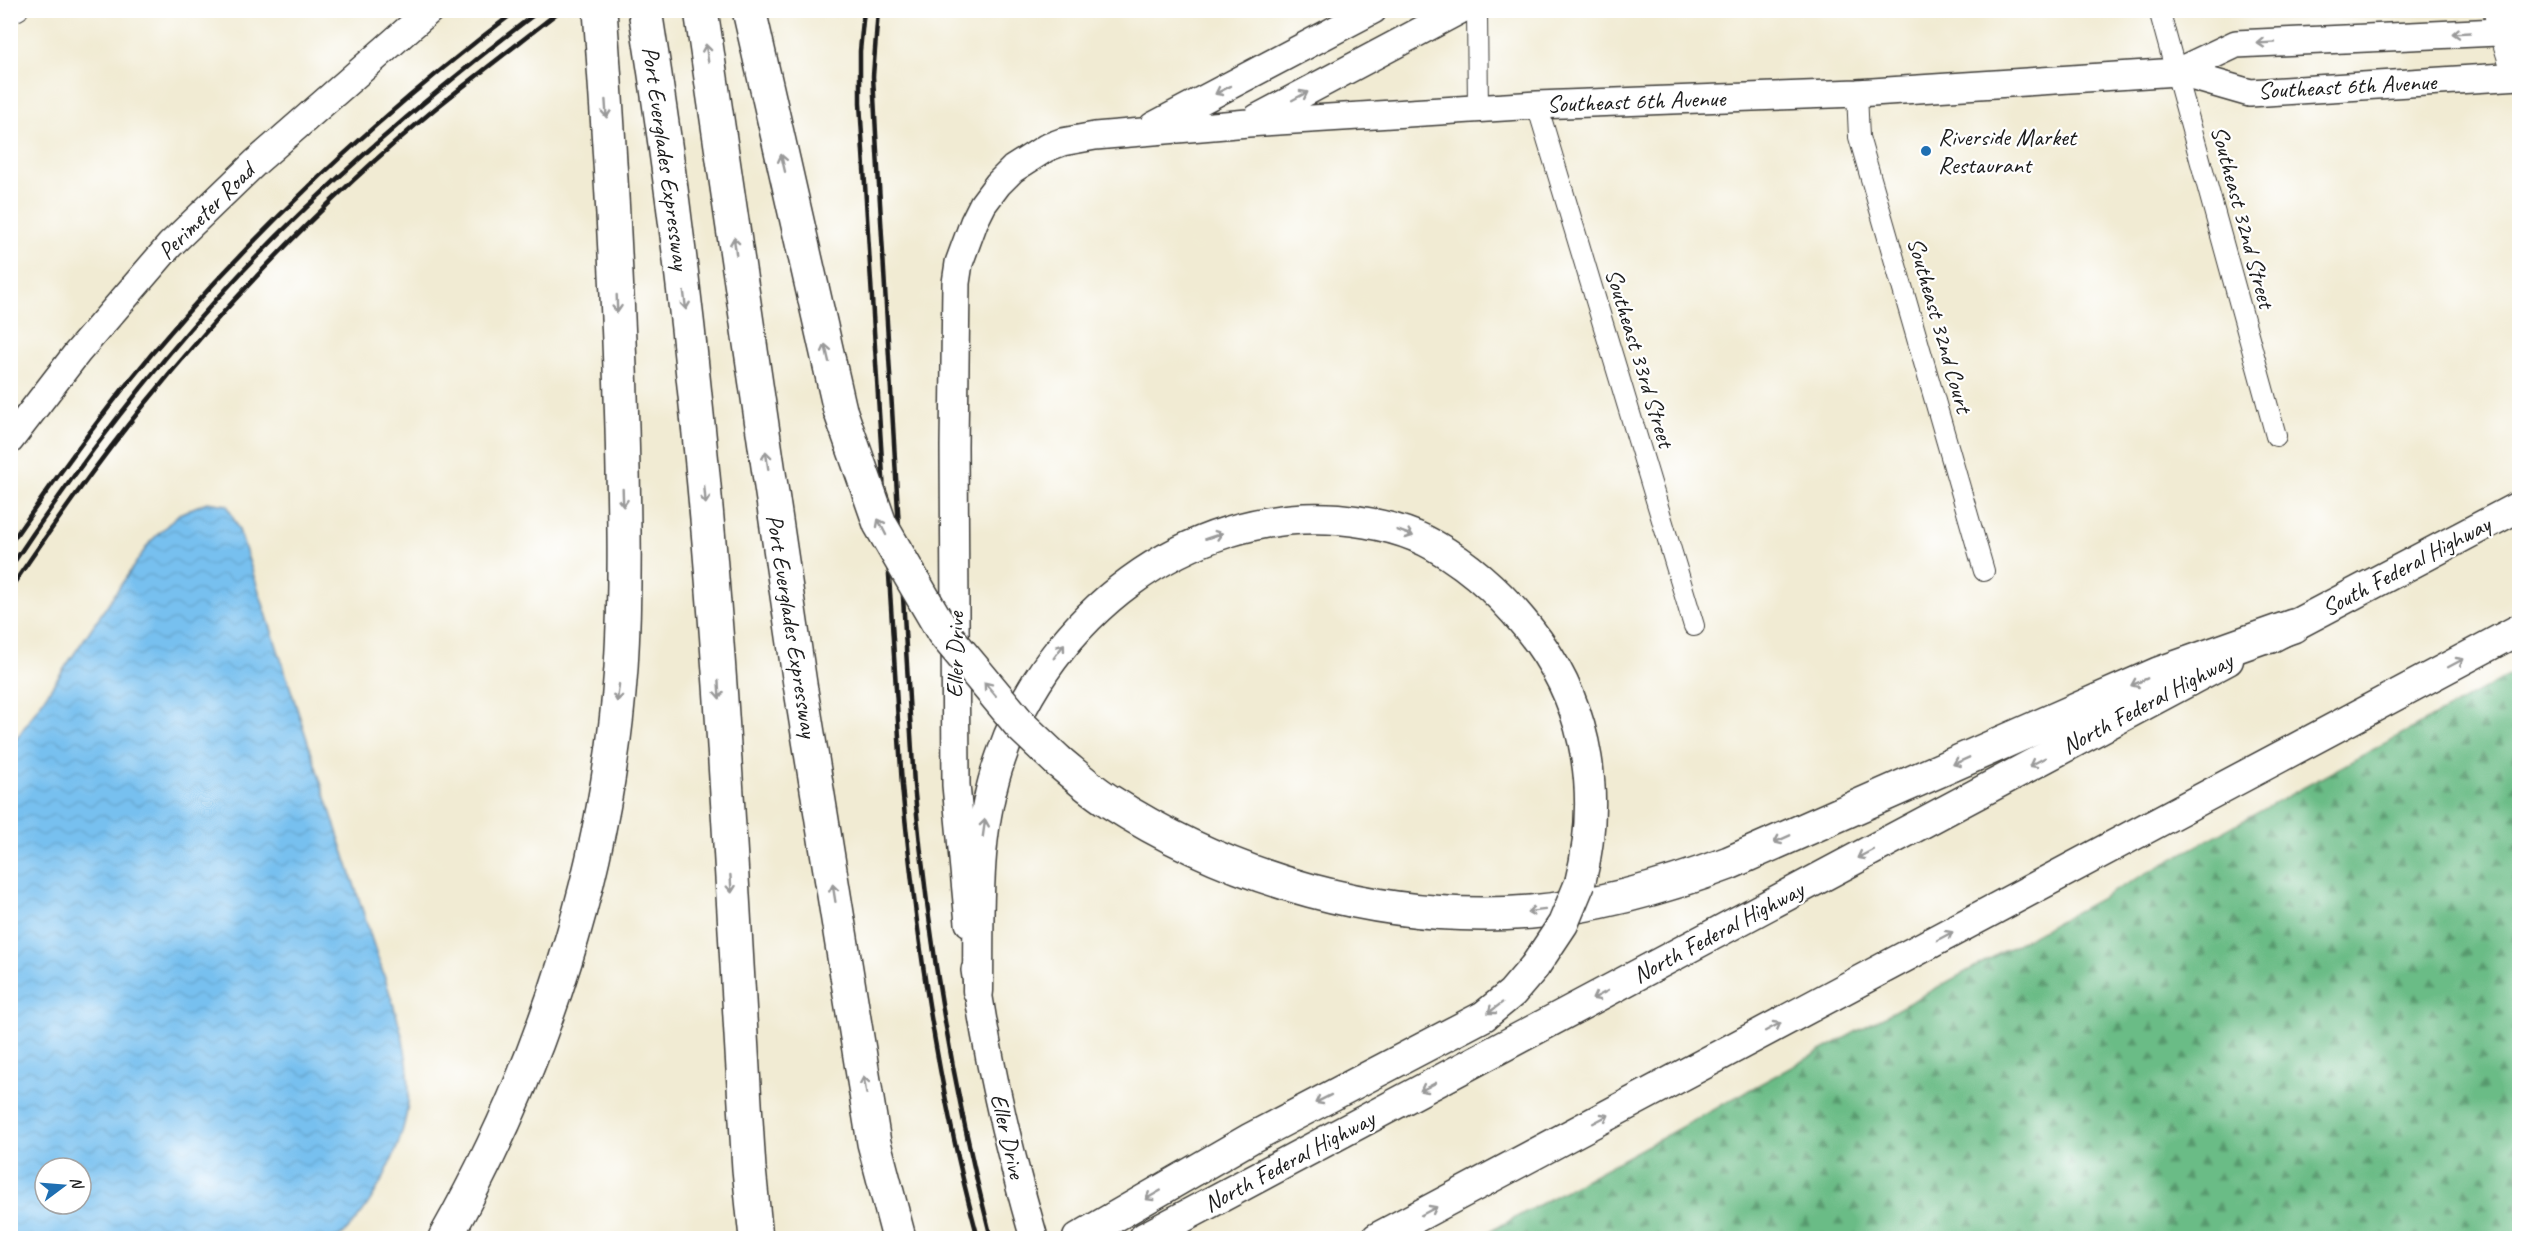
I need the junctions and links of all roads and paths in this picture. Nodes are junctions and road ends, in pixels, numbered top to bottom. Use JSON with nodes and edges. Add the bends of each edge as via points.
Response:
{"nodes":[{"id":1,"x":18,"y":10,"type":"edge"},
{"id":2,"x":430,"y":10,"type":"edge"},
{"id":3,"x":600,"y":10,"type":"edge"},
{"id":4,"x":701,"y":10,"type":"edge"},
{"id":5,"x":749,"y":10,"type":"edge"},
{"id":6,"x":1373,"y":10,"type":"edge"},
{"id":7,"x":1460,"y":10,"type":"edge"},
{"id":8,"x":1477,"y":10,"type":"edge"},
{"id":9,"x":2159,"y":10,"type":"edge"},
{"id":10,"x":10,"y":12,"type":"edge"},
{"id":11,"x":646,"y":13,"type":"edge"},
{"id":12,"x":2504,"y":24,"type":"edge"},
{"id":13,"x":2177,"y":72,"type":"junction"},
{"id":14,"x":2516,"y":76,"type":"edge"},
{"id":15,"x":1857,"y":93,"type":"junction"},
{"id":16,"x":1537,"y":105,"type":"junction"},
{"id":17,"x":1478,"y":109,"type":"junction"},
{"id":18,"x":1248,"y":123,"type":"junction"},
{"id":19,"x":1142,"y":132,"type":"junction"},
{"id":20,"x":1095,"y":136,"type":"joint"},
{"id":21,"x":2276,"y":436,"type":"dead end"},
{"id":22,"x":10,"y":440,"type":"edge"},
{"id":23,"x":2520,"y":506,"type":"edge"},
{"id":24,"x":1984,"y":571,"type":"dead end"},
{"id":25,"x":1694,"y":626,"type":"dead end"},
{"id":26,"x":2293,"y":626,"type":"junction"},
{"id":27,"x":2520,"y":629,"type":"edge"},
{"id":28,"x":978,"y":991,"type":"junction"},
{"id":29,"x":874,"y":1143,"type":"junction"},
{"id":30,"x":748,"y":1169,"type":"junction"},
{"id":31,"x":445,"y":1239,"type":"edge"},
{"id":32,"x":748,"y":1239,"type":"edge"},
{"id":33,"x":756,"y":1239,"type":"edge"},
{"id":34,"x":887,"y":1239,"type":"edge"},
{"id":35,"x":898,"y":1239,"type":"edge"},
{"id":36,"x":1034,"y":1239,"type":"edge"},
{"id":37,"x":1078,"y":1239,"type":"edge"},
{"id":38,"x":1144,"y":1239,"type":"edge"},
{"id":39,"x":1377,"y":1239,"type":"edge"}],
"edges":[{"from":1,"to":10,"type":"street"},
{"from":2,"to":22,"type":"street","name":"Perimeter Road","via":[[256,162],[170,245],[77,353]]},
{"from":3,"to":31,"type":"highway","one_way":true,"via":[[616,266],[624,523],[621,670],[611,750],[599,828],[558,986],[499,1135]]},
{"from":29,"to":4,"type":"highway","name":"Port Everglades Expressway","one_way":true,"via":[[800,684]]},
{"from":26,"to":5,"type":"highway","one_way":true,"bridge":true,"via":[[2158,674],[1729,863],[1606,900],[1531,912],[1451,913],[1316,893],[1236,866],[1180,843],[1107,800],[1022,727],[943,632],[880,524],[840,410]]},
{"from":6,"to":19,"type":"street","one_way":true},
{"from":18,"to":7,"type":"street","one_way":true},
{"from":8,"to":17,"type":"street"},
{"from":9,"to":13,"type":"street","name":"Southeast 32nd Street"},
{"from":11,"to":30,"type":"highway","name":"Port Everglades Expressway","one_way":true,"via":[[677,237],[700,449],[721,712]]},
{"from":12,"to":13,"type":"street","name":"Southeast 6th Avenue","one_way":true,"via":[[2236,44]]},
{"from":12,"to":14,"type":"street"},
{"from":13,"to":14,"type":"street","name":"Southeast 6th Avenue","via":[[2250,93]]},
{"from":13,"to":15,"type":"street","name":"Southeast 6th Avenue"},
{"from":13,"to":21,"type":"street","name":"Southeast 32nd Street"},
{"from":15,"to":16,"type":"street","name":"Southeast 6th Avenue"},
{"from":15,"to":24,"type":"street","name":"Southeast 32nd Court","via":[[1859,137]]},
{"from":16,"to":17,"type":"street","name":"Southeast 6th Avenue"},
{"from":16,"to":25,"type":"street","name":"Southeast 33rd Street"},
{"from":17,"to":18,"type":"street","name":"Southeast 6th Avenue"},
{"from":18,"to":19,"type":"street","name":"Southeast 6th Avenue"},
{"from":19,"to":20,"type":"street","name":"Southeast 6th Avenue"},
{"from":20,"to":28,"type":"street","name":"Eller Drive","via":[[1046,148],[998,184],[974,222],[959,262],[956,283],[956,785],[965,898]]},
{"from":23,"to":26,"type":"main road","name":"South Federal Highway"},
{"from":26,"to":38,"type":"main road","name":"North Federal Highway","one_way":true},
{"from":39,"to":27,"type":"main road","one_way":true},
{"from":28,"to":36,"type":"street","name":"Eller Drive","via":[[1016,1173]]},
{"from":28,"to":37,"type":"main road","one_way":true,"bridge":true,"via":[[981,850],[1000,759],[1012,727],[1061,646],[1079,626],[1162,560],[1204,539],[1273,521],[1347,520],[1395,529],[1434,545],[1480,579],[1516,614],[1560,676],[1571,700],[1589,768],[1592,815],[1586,860],[1563,924],[1512,993],[1484,1016],[1260,1132]]},
{"from":29,"to":34,"type":"highway"},
{"from":29,"to":35,"type":"highway","name":"Port Everglades Expressway"},
{"from":30,"to":32,"type":"highway"},
{"from":30,"to":33,"type":"highway","name":"Port Everglades Expressway"}]}
